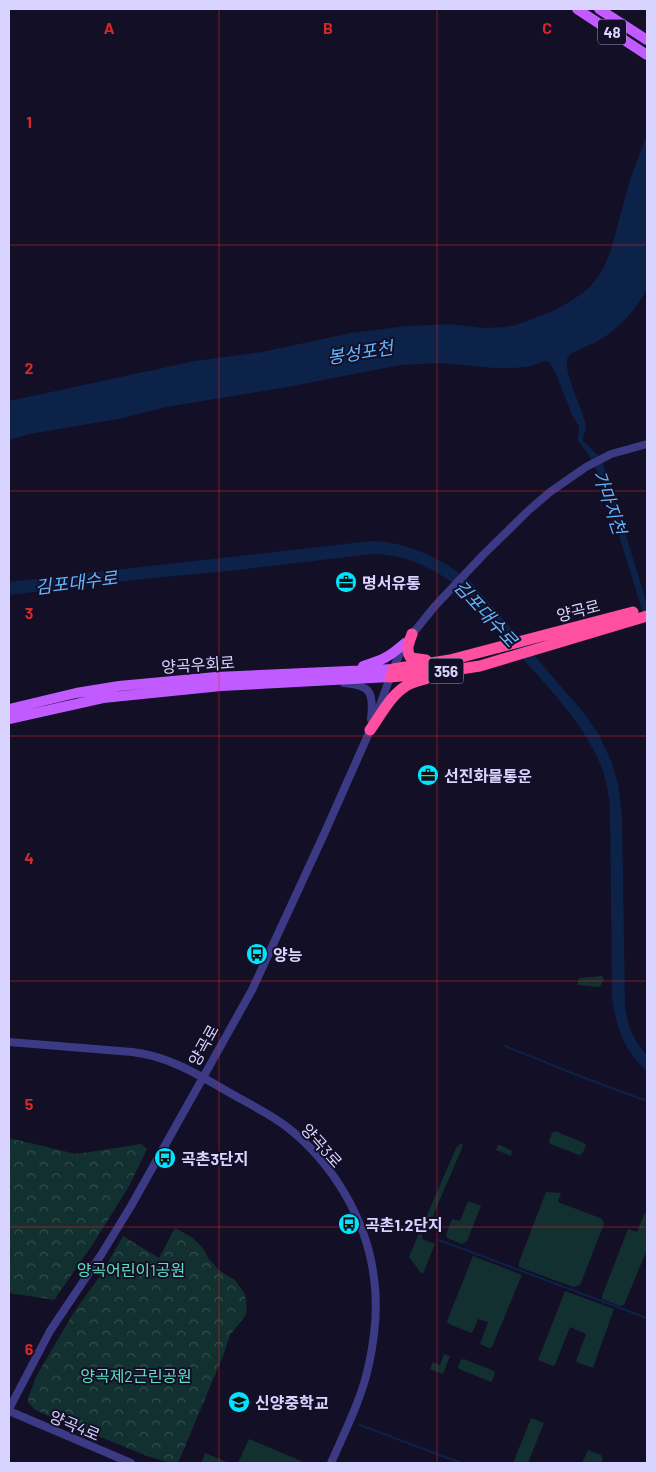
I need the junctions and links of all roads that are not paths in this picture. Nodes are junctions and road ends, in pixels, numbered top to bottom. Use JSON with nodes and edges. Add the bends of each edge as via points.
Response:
{"nodes":[{"id":1,"x":577,"y":9,"type":"edge"},
{"id":2,"x":599,"y":9,"type":"edge"},
{"id":3,"x":647,"y":40,"type":"edge"},
{"id":4,"x":647,"y":55,"type":"edge"},
{"id":5,"x":647,"y":444,"type":"edge"},
{"id":6,"x":647,"y":609,"type":"edge"},
{"id":7,"x":633,"y":616,"type":"junction"},
{"id":8,"x":647,"y":616,"type":"edge"},
{"id":9,"x":408,"y":638,"type":"junction"},
{"id":10,"x":450,"y":660,"type":"junction"},
{"id":11,"x":480,"y":666,"type":"junction"},
{"id":12,"x":345,"y":671,"type":"junction"},
{"id":13,"x":391,"y":673,"type":"junction"},
{"id":14,"x":324,"y":682,"type":"junction"},
{"id":15,"x":9,"y":709,"type":"edge"},
{"id":16,"x":9,"y":719,"type":"edge"},
{"id":17,"x":370,"y":730,"type":"junction"},
{"id":18,"x":9,"y":1042,"type":"edge"},
{"id":19,"x":203,"y":1078,"type":"junction"},
{"id":20,"x":9,"y":1410,"type":"edge"},
{"id":21,"x":131,"y":1463,"type":"edge"},
{"id":22,"x":332,"y":1463,"type":"edge"}],
"edges":[{"from":1,"to":4,"type":"main road","number":"48"},
{"from":2,"to":3,"type":"main road","number":"48"},
{"from":5,"to":9,"type":"street","name":"양곡로","via":[[606,456],[550,492],[451,588]]},
{"from":6,"to":7,"type":"highway","number":"356"},
{"from":7,"to":8,"type":"highway","number":"356"},
{"from":7,"to":10,"type":"highway","name":"양곡로","number":"356"},
{"from":7,"to":11,"type":"highway","name":"양곡로","number":"356"},
{"from":9,"to":10,"type":"highway","via":[[407,649],[411,658]]},
{"from":9,"to":12,"type":"main road","via":[[390,656]]},
{"from":9,"to":13,"type":"street","name":"양곡로"},
{"from":10,"to":13,"type":"highway","number":"356"},
{"from":11,"to":13,"type":"highway","number":"356","via":[[434,673]]},
{"from":11,"to":17,"type":"highway","via":[[413,682],[393,697]]},
{"from":12,"to":13,"type":"main road","name":"양곡우회로"},
{"from":12,"to":15,"type":"main road","name":"양곡우회로","via":[[216,677],[119,686]]},
{"from":13,"to":14,"type":"main road","name":"양곡우회로"},
{"from":13,"to":17,"type":"street","name":"양곡로"},
{"from":14,"to":16,"type":"main road","name":"양곡우회로","via":[[222,686],[103,698]]},
{"from":14,"to":17,"type":"street","via":[[359,685],[368,690],[373,707]]},
{"from":17,"to":19,"type":"street","name":"양곡로","via":[[252,990]]},
{"from":18,"to":19,"type":"street","name":"양곡3로","via":[[150,1054]]},
{"from":19,"to":20,"type":"street","name":"양곡로","via":[[126,1214],[50,1331]]},
{"from":19,"to":22,"type":"street","name":"양곡3로","via":[[278,1120],[303,1141],[338,1183],[370,1254],[375,1291],[372,1347],[363,1385]]},
{"from":20,"to":21,"type":"street","name":"양곡4로"}]}
